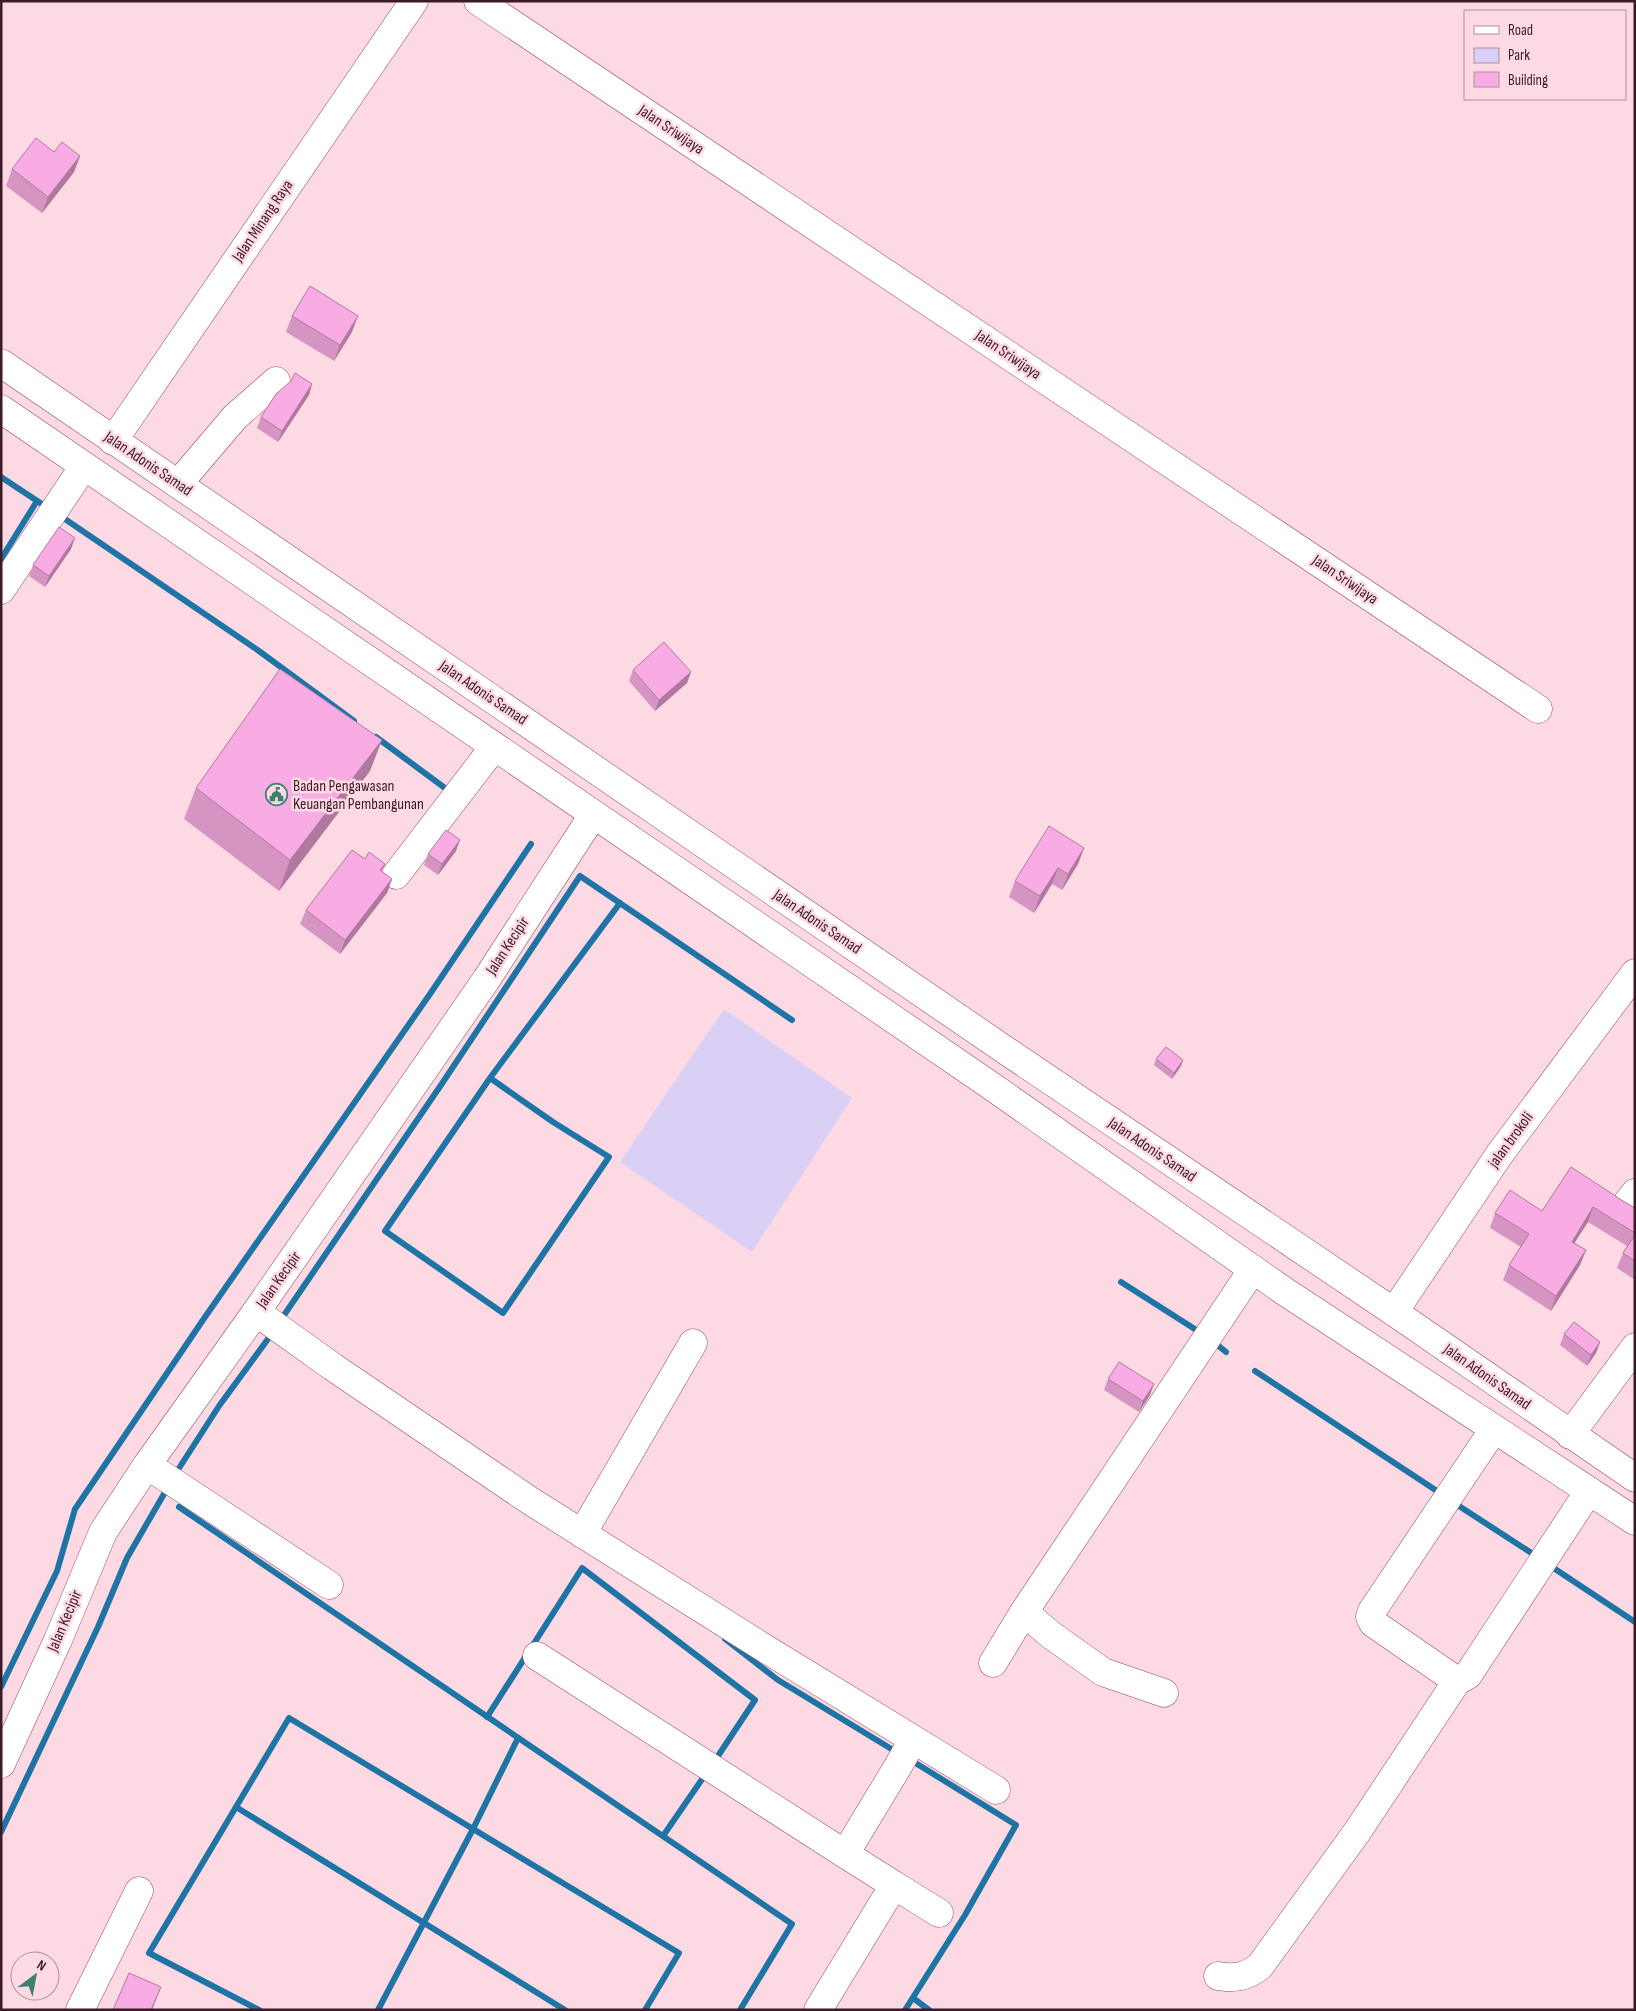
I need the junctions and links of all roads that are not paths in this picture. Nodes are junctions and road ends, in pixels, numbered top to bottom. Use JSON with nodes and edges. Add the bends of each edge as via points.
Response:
{"nodes":[{"id":1,"x":414,"y":1,"type":"edge"},
{"id":2,"x":478,"y":1,"type":"edge"},
{"id":3,"x":1,"y":363,"type":"edge"},
{"id":4,"x":276,"y":381,"type":"dead end"},
{"id":5,"x":1,"y":409,"type":"edge"},
{"id":6,"x":113,"y":441,"type":"junction"},
{"id":7,"x":84,"y":466,"type":"junction"},
{"id":8,"x":178,"y":484,"type":"junction"},
{"id":9,"x":1,"y":590,"type":"edge"},
{"id":10,"x":1538,"y":709,"type":"dead end"},
{"id":11,"x":494,"y":747,"type":"junction"},
{"id":12,"x":593,"y":815,"type":"junction"},
{"id":13,"x":396,"y":875,"type":"dead end"},
{"id":14,"x":1635,"y":973,"type":"edge"},
{"id":15,"x":1008,"y":1052,"type":"junction"},
{"id":16,"x":987,"y":1083,"type":"junction"},
{"id":17,"x":1253,"y":1269,"type":"junction"},
{"id":18,"x":1394,"y":1312,"type":"junction"},
{"id":19,"x":263,"y":1317,"type":"junction"},
{"id":20,"x":694,"y":1343,"type":"dead end"},
{"id":21,"x":1635,"y":1347,"type":"edge"},
{"id":22,"x":1494,"y":1428,"type":"junction"},
{"id":23,"x":1570,"y":1434,"type":"junction"},
{"id":24,"x":165,"y":1476,"type":"junction"},
{"id":25,"x":1635,"y":1478,"type":"edge"},
{"id":26,"x":1589,"y":1491,"type":"junction"},
{"id":27,"x":1635,"y":1521,"type":"edge"},
{"id":28,"x":582,"y":1534,"type":"junction"},
{"id":29,"x":329,"y":1585,"type":"dead end"},
{"id":30,"x":1024,"y":1612,"type":"junction"},
{"id":31,"x":537,"y":1656,"type":"dead end"},
{"id":32,"x":993,"y":1663,"type":"dead end"},
{"id":33,"x":1457,"y":1681,"type":"junction"},
{"id":34,"x":1164,"y":1692,"type":"dead end"},
{"id":35,"x":906,"y":1753,"type":"junction"},
{"id":36,"x":1,"y":1764,"type":"edge"},
{"id":37,"x":996,"y":1790,"type":"dead end"},
{"id":38,"x":845,"y":1854,"type":"junction"},
{"id":39,"x":894,"y":1885,"type":"junction"},
{"id":40,"x":139,"y":1891,"type":"dead end"},
{"id":41,"x":939,"y":1912,"type":"dead end"},
{"id":42,"x":1218,"y":1976,"type":"dead end"},
{"id":43,"x":80,"y":2010,"type":"edge"},
{"id":44,"x":818,"y":2010,"type":"edge"}],
"edges":[{"from":1,"to":6,"type":"main road","name":"Jalan Minang Raya"},
{"from":2,"to":10,"type":"main road","name":"Jalan Sriwijaya"},
{"from":3,"to":6,"type":"main road","name":"Jalan Adonis Samad"},
{"from":4,"to":8,"type":"main road","via":[[236,417]]},
{"from":5,"to":7,"type":"main road"},
{"from":6,"to":8,"type":"main road","name":"Jalan Adonis Samad"},
{"from":7,"to":9,"type":"main road"},
{"from":7,"to":11,"type":"main road"},
{"from":8,"to":15,"type":"main road","name":"Jalan Adonis Samad"},
{"from":11,"to":12,"type":"main road"},
{"from":11,"to":13,"type":"main road"},
{"from":12,"to":16,"type":"main road"},
{"from":12,"to":19,"type":"main road","name":"Jalan Kecipir"},
{"from":14,"to":18,"type":"main road","name":"jalan brokoli","via":[[1499,1155]]},
{"from":15,"to":16,"type":"main road"},
{"from":15,"to":18,"type":"main road","name":"Jalan Adonis Samad"},
{"from":16,"to":17,"type":"main road"},
{"from":17,"to":22,"type":"main road"},
{"from":17,"to":30,"type":"main road"},
{"from":18,"to":23,"type":"main road","name":"Jalan Adonis Samad"},
{"from":19,"to":24,"type":"main road","name":"Jalan Kecipir"},
{"from":19,"to":28,"type":"main road"},
{"from":20,"to":28,"type":"main road"},
{"from":21,"to":23,"type":"main road"},
{"from":22,"to":26,"type":"main road"},
{"from":22,"to":33,"type":"main road","via":[[1370,1617],[1372,1623]]},
{"from":23,"to":25,"type":"main road","name":"Jalan Adonis Samad"},
{"from":24,"to":29,"type":"main road"},
{"from":24,"to":36,"type":"main road","name":"Jalan Kecipir","via":[[103,1532]]},
{"from":26,"to":27,"type":"main road"},
{"from":26,"to":33,"type":"main road","via":[[1468,1675]]},
{"from":28,"to":35,"type":"main road"},
{"from":30,"to":32,"type":"main road"},
{"from":30,"to":34,"type":"main road","via":[[1103,1672]]},
{"from":31,"to":38,"type":"main road"},
{"from":33,"to":42,"type":"main road","via":[[1357,1832],[1260,1966],[1237,1978]]},
{"from":35,"to":37,"type":"main road"},
{"from":35,"to":38,"type":"main road"},
{"from":38,"to":39,"type":"main road"},
{"from":39,"to":41,"type":"main road"},
{"from":39,"to":44,"type":"main road"},
{"from":40,"to":43,"type":"main road"}]}
